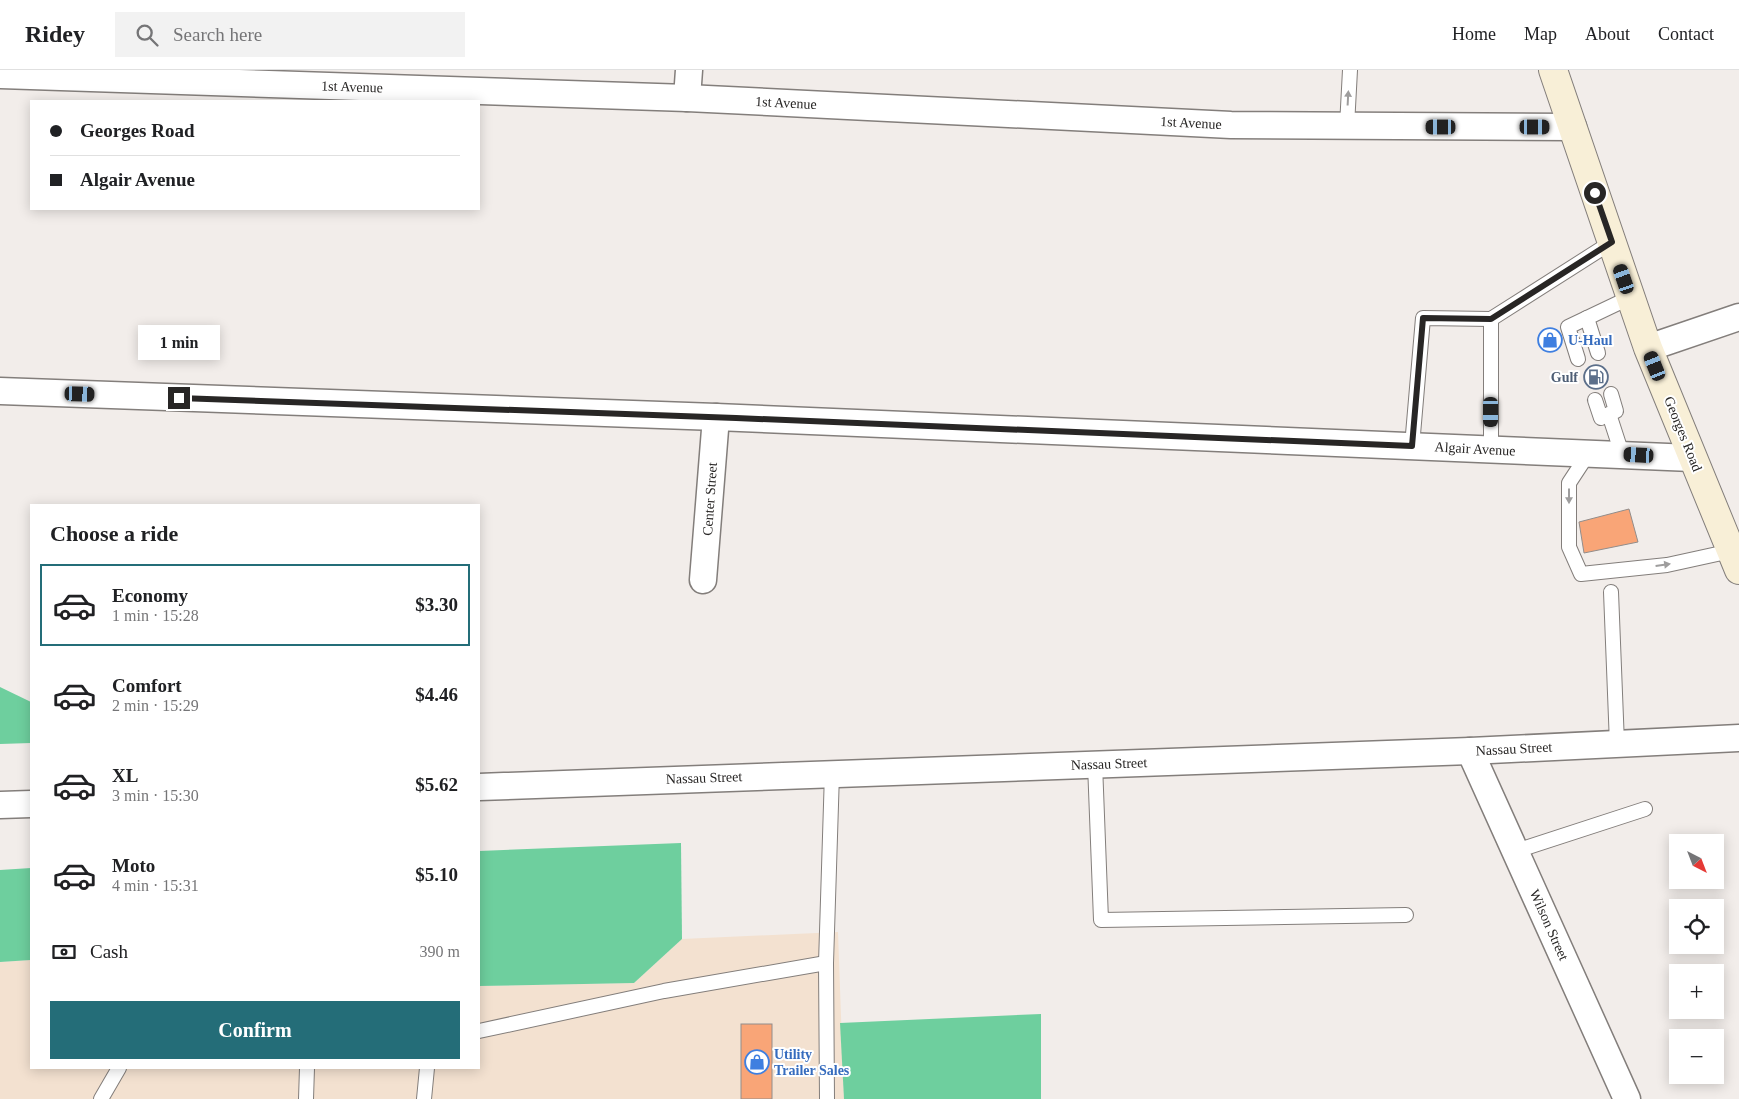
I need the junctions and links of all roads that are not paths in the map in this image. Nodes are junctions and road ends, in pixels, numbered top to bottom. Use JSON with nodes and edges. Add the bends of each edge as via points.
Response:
{"nodes":[{"id":1,"x":689,"y":70,"type":"edge"},
{"id":2,"x":1350,"y":70,"type":"edge"},
{"id":3,"x":1553,"y":70,"type":"edge"},
{"id":4,"x":0,"y":75,"type":"edge"},
{"id":5,"x":687,"y":98,"type":"junction"},
{"id":6,"x":1347,"y":126,"type":"junction"},
{"id":7,"x":1573,"y":127,"type":"junction"},
{"id":8,"x":1612,"y":242,"type":"junction"},
{"id":9,"x":1631,"y":297,"type":"junction"},
{"id":10,"x":1739,"y":317,"type":"edge"},
{"id":11,"x":1586,"y":318,"type":"junction"},
{"id":12,"x":1491,"y":319,"type":"junction"},
{"id":13,"x":1648,"y":348,"type":"junction"},
{"id":14,"x":1598,"y":353,"type":"dead end"},
{"id":15,"x":1578,"y":359,"type":"dead end"},
{"id":16,"x":0,"y":391,"type":"edge"},
{"id":17,"x":1611,"y":394,"type":"dead end"},
{"id":18,"x":1595,"y":400,"type":"dead end"},
{"id":19,"x":1609,"y":414,"type":"junction"},
{"id":20,"x":716,"y":417,"type":"junction"},
{"id":21,"x":1412,"y":446,"type":"junction"},
{"id":22,"x":1491,"y":450,"type":"junction"},
{"id":23,"x":1588,"y":454,"type":"junction"},
{"id":24,"x":1622,"y":454,"type":"junction"},
{"id":25,"x":1692,"y":458,"type":"junction"},
{"id":26,"x":1735,"y":560,"type":"edge"},
{"id":27,"x":704,"y":580,"type":"dead end"},
{"id":28,"x":1611,"y":592,"type":"dead end"},
{"id":29,"x":1739,"y":738,"type":"edge"},
{"id":30,"x":1617,"y":744,"type":"junction"},
{"id":31,"x":1470,"y":751,"type":"junction"},
{"id":32,"x":1095,"y":764,"type":"junction"},
{"id":33,"x":832,"y":773,"type":"junction"},
{"id":34,"x":480,"y":787,"type":"edge"},
{"id":35,"x":30,"y":804,"type":"edge"},
{"id":36,"x":0,"y":805,"type":"edge"},
{"id":37,"x":1645,"y":809,"type":"dead end"},
{"id":38,"x":1516,"y":851,"type":"junction"},
{"id":39,"x":1406,"y":915,"type":"dead end"},
{"id":40,"x":826,"y":963,"type":"junction"},
{"id":41,"x":480,"y":1031,"type":"edge"},
{"id":42,"x":118,"y":1069,"type":"edge"},
{"id":43,"x":306,"y":1069,"type":"edge"},
{"id":44,"x":427,"y":1069,"type":"edge"},
{"id":45,"x":100,"y":1099,"type":"edge"},
{"id":46,"x":306,"y":1099,"type":"edge"},
{"id":47,"x":424,"y":1099,"type":"edge"},
{"id":48,"x":827,"y":1099,"type":"edge"},
{"id":49,"x":1627,"y":1099,"type":"edge"}],
"edges":[{"from":1,"to":5,"type":"street"},
{"from":6,"to":2,"type":"lane","one_way":true},
{"from":3,"to":7,"type":"street","name":"Georges Road"},
{"from":4,"to":5,"type":"street","name":"1st Avenue"},
{"from":5,"to":6,"type":"street","name":"1st Avenue","via":[[1231,125]]},
{"from":6,"to":7,"type":"street","name":"1st Avenue"},
{"from":7,"to":8,"type":"street","name":"Georges Road"},
{"from":8,"to":9,"type":"street","name":"Georges Road"},
{"from":8,"to":12,"type":"lane"},
{"from":9,"to":11,"type":"lane"},
{"from":9,"to":13,"type":"street","name":"Georges Road"},
{"from":10,"to":13,"type":"street"},
{"from":11,"to":14,"type":"lane"},
{"from":11,"to":15,"type":"lane","via":[[1568,327]]},
{"from":12,"to":21,"type":"lane","via":[[1423,318]]},
{"from":12,"to":22,"type":"lane"},
{"from":13,"to":25,"type":"street","name":"Georges Road"},
{"from":16,"to":20,"type":"street","name":"Algair Avenue"},
{"from":17,"to":19,"type":"lane","via":[[1616,411]]},
{"from":18,"to":19,"type":"lane","via":[[1601,418]]},
{"from":19,"to":24,"type":"lane"},
{"from":20,"to":21,"type":"street","name":"Algair Avenue"},
{"from":20,"to":27,"type":"street","name":"Center Street"},
{"from":21,"to":22,"type":"street","name":"Algair Avenue"},
{"from":22,"to":23,"type":"street","name":"Algair Avenue"},
{"from":23,"to":24,"type":"street","name":"Algair Avenue"},
{"from":23,"to":26,"type":"lane","one_way":true,"via":[[1569,484],[1569,547],[1581,574]]},
{"from":24,"to":25,"type":"street","name":"Algair Avenue"},
{"from":25,"to":26,"type":"street","name":"Georges Road"},
{"from":28,"to":30,"type":"lane"},
{"from":29,"to":30,"type":"street","name":"Nassau Street"},
{"from":30,"to":31,"type":"street","name":"Nassau Street"},
{"from":31,"to":32,"type":"street","name":"Nassau Street"},
{"from":31,"to":38,"type":"street","name":"Wilson Street"},
{"from":32,"to":33,"type":"street","name":"Nassau Street"},
{"from":32,"to":39,"type":"lane","via":[[1101,920]]},
{"from":33,"to":34,"type":"street","name":"Nassau Street"},
{"from":33,"to":40,"type":"lane"},
{"from":35,"to":36,"type":"street"},
{"from":37,"to":38,"type":"lane"},
{"from":38,"to":49,"type":"street","name":"Wilson Street"},
{"from":40,"to":41,"type":"lane","via":[[664,992]]},
{"from":40,"to":48,"type":"lane"},
{"from":42,"to":45,"type":"lane"},
{"from":43,"to":46,"type":"lane"},
{"from":44,"to":47,"type":"lane"}]}
